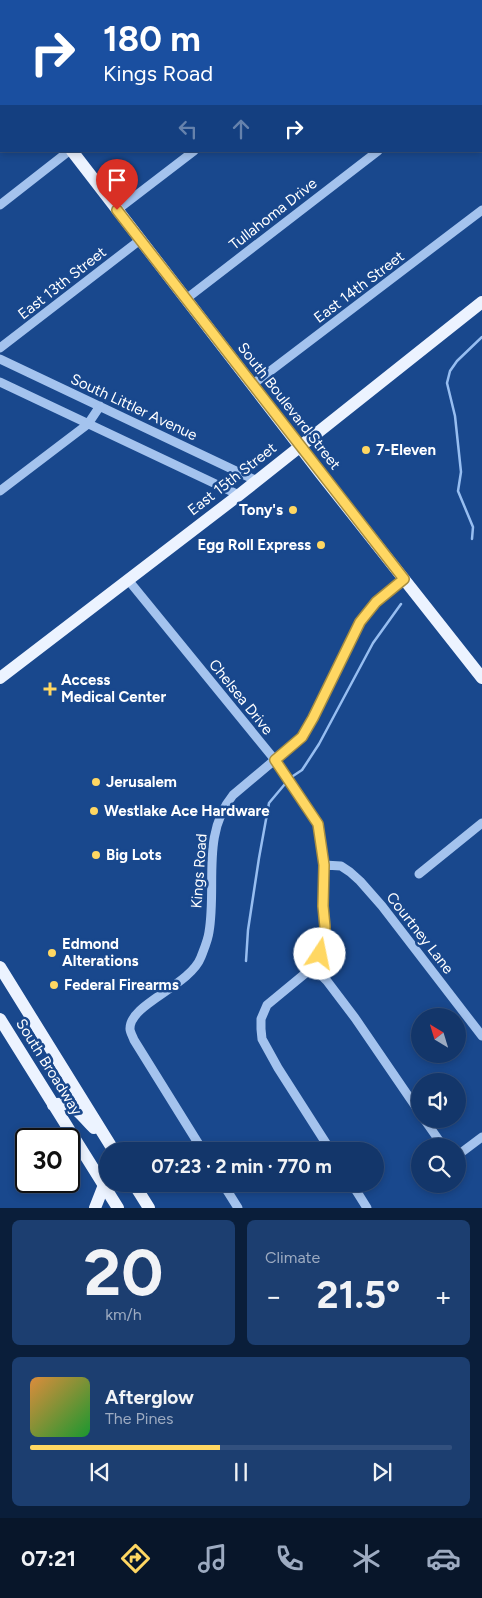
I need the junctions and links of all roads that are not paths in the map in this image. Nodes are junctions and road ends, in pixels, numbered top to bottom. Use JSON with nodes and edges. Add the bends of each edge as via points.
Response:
{"nodes":[{"id":1,"x":70,"y":152,"type":"edge"},
{"id":2,"x":72,"y":152,"type":"edge"},
{"id":3,"x":193,"y":152,"type":"edge"},
{"id":4,"x":377,"y":152,"type":"edge"},
{"id":5,"x":0,"y":205,"type":"edge"},
{"id":6,"x":117,"y":210,"type":"junction"},
{"id":7,"x":482,"y":210,"type":"edge"},
{"id":8,"x":140,"y":240,"type":"junction"},
{"id":9,"x":186,"y":299,"type":"junction"},
{"id":10,"x":482,"y":302,"type":"edge"},
{"id":11,"x":0,"y":348,"type":"edge"},
{"id":12,"x":0,"y":359,"type":"edge"},
{"id":13,"x":0,"y":382,"type":"edge"},
{"id":14,"x":252,"y":386,"type":"junction"},
{"id":15,"x":100,"y":406,"type":"junction"},
{"id":16,"x":88,"y":424,"type":"junction"},
{"id":17,"x":300,"y":447,"type":"junction"},
{"id":18,"x":257,"y":481,"type":"junction"},
{"id":19,"x":0,"y":491,"type":"edge"},
{"id":20,"x":240,"y":495,"type":"junction"},
{"id":21,"x":404,"y":579,"type":"junction"},
{"id":22,"x":129,"y":581,"type":"junction"},
{"id":23,"x":0,"y":678,"type":"edge"},
{"id":24,"x":482,"y":678,"type":"edge"},
{"id":25,"x":275,"y":760,"type":"junction"},
{"id":26,"x":482,"y":823,"type":"edge"},
{"id":27,"x":324,"y":865,"type":"junction"},
{"id":28,"x":419,"y":874,"type":"dead end"},
{"id":29,"x":0,"y":967,"type":"edge"},
{"id":30,"x":313,"y":967,"type":"junction"},
{"id":31,"x":0,"y":1018,"type":"edge"},
{"id":32,"x":482,"y":1036,"type":"edge"},
{"id":33,"x":411,"y":1100,"type":"edge"},
{"id":34,"x":54,"y":1104,"type":"junction"},
{"id":35,"x":482,"y":1137,"type":"edge"},
{"id":36,"x":106,"y":1142,"type":"edge"},
{"id":37,"x":108,"y":1142,"type":"edge"},
{"id":38,"x":197,"y":1142,"type":"edge"},
{"id":39,"x":325,"y":1142,"type":"edge"},
{"id":40,"x":466,"y":1149,"type":"edge"},
{"id":41,"x":99,"y":1178,"type":"edge"},
{"id":42,"x":102,"y":1192,"type":"edge"},
{"id":43,"x":108,"y":1192,"type":"edge"},
{"id":44,"x":139,"y":1192,"type":"edge"},
{"id":45,"x":228,"y":1192,"type":"edge"},
{"id":46,"x":357,"y":1192,"type":"edge"},
{"id":47,"x":95,"y":1208,"type":"edge"},
{"id":48,"x":118,"y":1208,"type":"edge"},
{"id":49,"x":149,"y":1208,"type":"edge"},
{"id":50,"x":238,"y":1208,"type":"edge"},
{"id":51,"x":367,"y":1208,"type":"edge"}],
"edges":[{"from":1,"to":5,"type":"street"},
{"from":2,"to":6,"type":"main road","name":"South Boulevard Street"},
{"from":3,"to":6,"type":"street"},
{"from":4,"to":9,"type":"street","name":"Tullahoma Drive"},
{"from":6,"to":8,"type":"main road","name":"South Boulevard Street"},
{"from":7,"to":14,"type":"street","name":"East 14th Street"},
{"from":8,"to":9,"type":"main road","name":"South Boulevard Street"},
{"from":8,"to":11,"type":"street","name":"East 13th Street"},
{"from":9,"to":14,"type":"main road","name":"South Boulevard Street"},
{"from":10,"to":17,"type":"main road","name":"East 15th Street"},
{"from":12,"to":15,"type":"street","name":"South Littler Avenue"},
{"from":13,"to":16,"type":"street"},
{"from":14,"to":17,"type":"main road","name":"South Boulevard Street"},
{"from":15,"to":16,"type":"street"},
{"from":15,"to":18,"type":"street","name":"South Littler Avenue"},
{"from":16,"to":19,"type":"street"},
{"from":16,"to":20,"type":"street"},
{"from":17,"to":18,"type":"main road","name":"East 15th Street"},
{"from":17,"to":21,"type":"main road","name":"South Boulevard Street"},
{"from":18,"to":20,"type":"main road","name":"East 15th Street"},
{"from":20,"to":22,"type":"main road","name":"East 15th Street"},
{"from":21,"to":24,"type":"main road","name":"South Boulevard Street"},
{"from":21,"to":25,"type":"street","name":"Kings Road","via":[[376,602],[360,622],[302,737]]},
{"from":22,"to":23,"type":"main road","name":"East 15th Street"},
{"from":22,"to":25,"type":"street","name":"Chelsea Drive"},
{"from":25,"to":27,"type":"street","name":"Chelsea Drive","via":[[318,824]]},
{"from":25,"to":38,"type":"street","name":"Kings Road","via":[[224,806],[213,841],[209,932],[200,960],[183,980],[142,1007],[134,1016],[130,1029]]},
{"from":26,"to":28,"type":"street"},
{"from":27,"to":30,"type":"street","name":"Chelsea Drive","via":[[324,942]]},
{"from":27,"to":32,"type":"street","name":"Courtney Lane","via":[[341,866],[360,881]]},
{"from":29,"to":37,"type":"main road","name":"South Broadway"},
{"from":30,"to":33,"type":"street","via":[[355,1018]]},
{"from":30,"to":39,"type":"street","name":"Chelsea Drive","via":[[268,1005],[261,1019],[261,1029],[262,1039],[278,1068]]},
{"from":31,"to":34,"type":"main road","name":"South Broadway"},
{"from":34,"to":36,"type":"main road","via":[[71,1105]]},
{"from":34,"to":41,"type":"main road","name":"South Broadway"},
{"from":35,"to":40,"type":"street"},
{"from":42,"to":47,"type":"main road"},
{"from":43,"to":48,"type":"main road","name":"South Broadway"},
{"from":44,"to":49,"type":"main road"},
{"from":45,"to":50,"type":"street"},
{"from":46,"to":51,"type":"street"}]}
